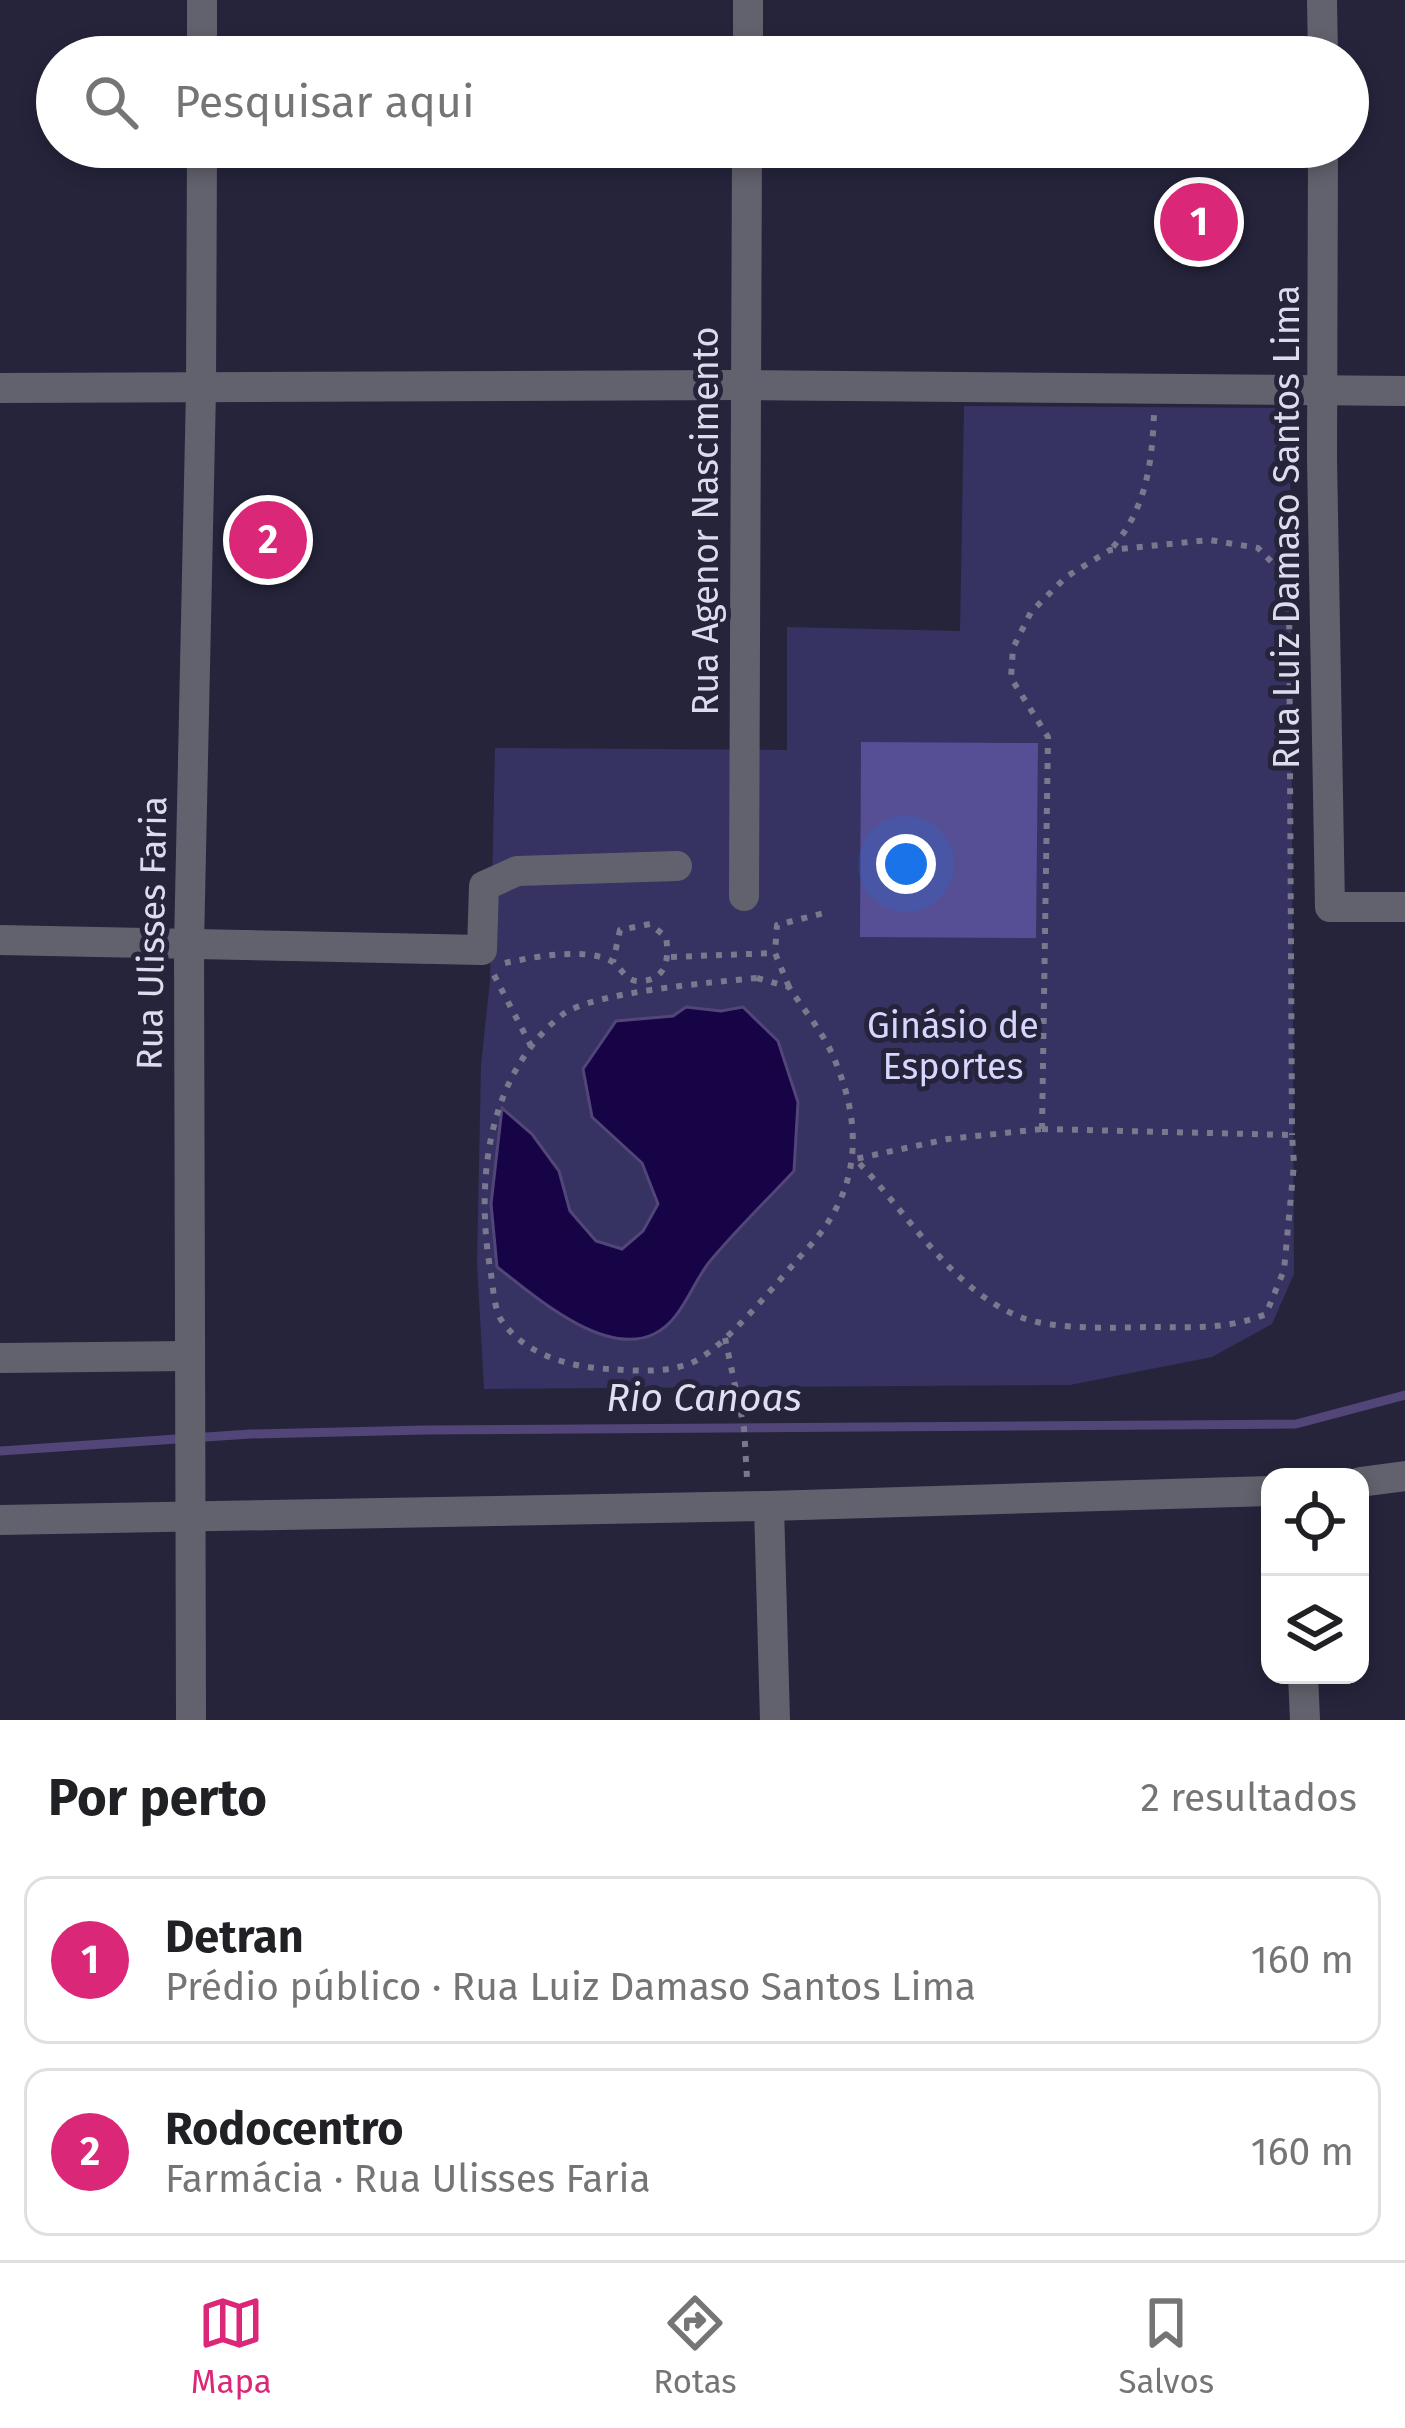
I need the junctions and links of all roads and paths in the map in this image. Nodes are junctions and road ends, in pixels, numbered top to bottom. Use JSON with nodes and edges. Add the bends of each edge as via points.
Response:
{"nodes":[{"id":1,"x":202,"y":0,"type":"edge"},
{"id":2,"x":748,"y":0,"type":"edge"},
{"id":3,"x":1322,"y":0,"type":"edge"},
{"id":4,"x":202,"y":36,"type":"edge"},
{"id":5,"x":748,"y":36,"type":"edge"},
{"id":6,"x":1323,"y":36,"type":"edge"},
{"id":7,"x":202,"y":168,"type":"edge"},
{"id":8,"x":747,"y":168,"type":"edge"},
{"id":9,"x":1323,"y":168,"type":"edge"},
{"id":10,"x":745,"y":385,"type":"junction"},
{"id":11,"x":0,"y":388,"type":"edge"},
{"id":12,"x":201,"y":390,"type":"junction"},
{"id":13,"x":1155,"y":390,"type":"junction"},
{"id":14,"x":1324,"y":391,"type":"junction"},
{"id":15,"x":1405,"y":391,"type":"edge"},
{"id":16,"x":1110,"y":550,"type":"junction"},
{"id":17,"x":677,"y":866,"type":"dead end"},
{"id":18,"x":744,"y":896,"type":"dead end"},
{"id":19,"x":1405,"y":907,"type":"edge"},
{"id":20,"x":824,"y":913,"type":"dead end"},
{"id":21,"x":0,"y":940,"type":"edge"},
{"id":22,"x":189,"y":945,"type":"junction"},
{"id":23,"x":775,"y":953,"type":"junction"},
{"id":24,"x":669,"y":957,"type":"junction"},
{"id":25,"x":613,"y":962,"type":"junction"},
{"id":26,"x":789,"y":987,"type":"junction"},
{"id":27,"x":531,"y":1046,"type":"junction"},
{"id":28,"x":1042,"y":1129,"type":"junction"},
{"id":29,"x":1292,"y":1136,"type":"junction"},
{"id":30,"x":855,"y":1160,"type":"junction"},
{"id":31,"x":725,"y":1336,"type":"junction"},
{"id":32,"x":189,"y":1356,"type":"junction"},
{"id":33,"x":0,"y":1358,"type":"edge"},
{"id":34,"x":1405,"y":1476,"type":"edge"},
{"id":35,"x":1369,"y":1481,"type":"edge"},
{"id":36,"x":1261,"y":1491,"type":"edge"},
{"id":37,"x":190,"y":1503,"type":"junction"},
{"id":38,"x":759,"y":1506,"type":"junction"},
{"id":39,"x":0,"y":1520,"type":"edge"},
{"id":40,"x":1303,"y":1684,"type":"edge"},
{"id":41,"x":191,"y":1720,"type":"edge"},
{"id":42,"x":775,"y":1720,"type":"edge"},
{"id":43,"x":1304,"y":1720,"type":"edge"}],
"edges":[{"from":1,"to":4,"type":"street"},
{"from":2,"to":5,"type":"street"},
{"from":3,"to":6,"type":"street"},
{"from":7,"to":12,"type":"street","name":"Rua Ulisses Faria"},
{"from":8,"to":10,"type":"street","name":"Rua Agenor Nascimento"},
{"from":9,"to":14,"type":"street","name":"Rua Luiz Damaso Santos Lima"},
{"from":10,"to":12,"type":"street"},
{"from":10,"to":13,"type":"street"},
{"from":10,"to":18,"type":"street","name":"Rua Agenor Nascimento"},
{"from":11,"to":12,"type":"street"},
{"from":12,"to":22,"type":"street","name":"Rua Ulisses Faria"},
{"from":13,"to":14,"type":"street"},
{"from":13,"to":16,"type":"path","via":[[1141,504]]},
{"from":14,"to":15,"type":"street"},
{"from":14,"to":19,"type":"street","name":"Rua Luiz Damaso Santos Lima","via":[[1330,907]]},
{"from":16,"to":28,"type":"path","via":[[1031,612],[1013,648],[1011,678],[1048,737]]},
{"from":16,"to":29,"type":"path","via":[[1210,540],[1258,548],[1289,580]]},
{"from":17,"to":22,"type":"street","via":[[517,871],[484,886],[482,950]]},
{"from":20,"to":23,"type":"path","via":[[777,926]]},
{"from":21,"to":22,"type":"street"},
{"from":22,"to":32,"type":"street","name":"Rua Ulisses Faria"},
{"from":23,"to":24,"type":"path"},
{"from":23,"to":26,"type":"path"},
{"from":24,"to":25,"type":"path","via":[[660,974],[643,981],[624,977]]},
{"from":24,"to":25,"type":"path","via":[[666,937],[650,924],[620,931]]},
{"from":25,"to":27,"type":"path","via":[[548,954],[490,967]]},
{"from":26,"to":27,"type":"path","via":[[757,978],[627,994],[566,1012]]},
{"from":26,"to":30,"type":"path","via":[[833,1055]]},
{"from":27,"to":31,"type":"path","via":[[491,1129],[486,1235],[499,1316],[525,1345],[578,1368],[693,1363]]},
{"from":28,"to":29,"type":"path"},
{"from":28,"to":30,"type":"path"},
{"from":29,"to":30,"type":"path","via":[[1284,1270],[1266,1314],[1240,1325],[1109,1328],[1024,1319],[983,1298]]},
{"from":30,"to":31,"type":"path","via":[[830,1225]]},
{"from":31,"to":38,"type":"path"},
{"from":32,"to":33,"type":"street"},
{"from":32,"to":37,"type":"street","name":"Rua Ulisses Faria"},
{"from":34,"to":35,"type":"street"},
{"from":36,"to":38,"type":"street"},
{"from":37,"to":38,"type":"street"},
{"from":37,"to":39,"type":"street"},
{"from":37,"to":41,"type":"street","name":"Rua Ulisses Faria"},
{"from":38,"to":42,"type":"street"},
{"from":40,"to":43,"type":"street"}]}
